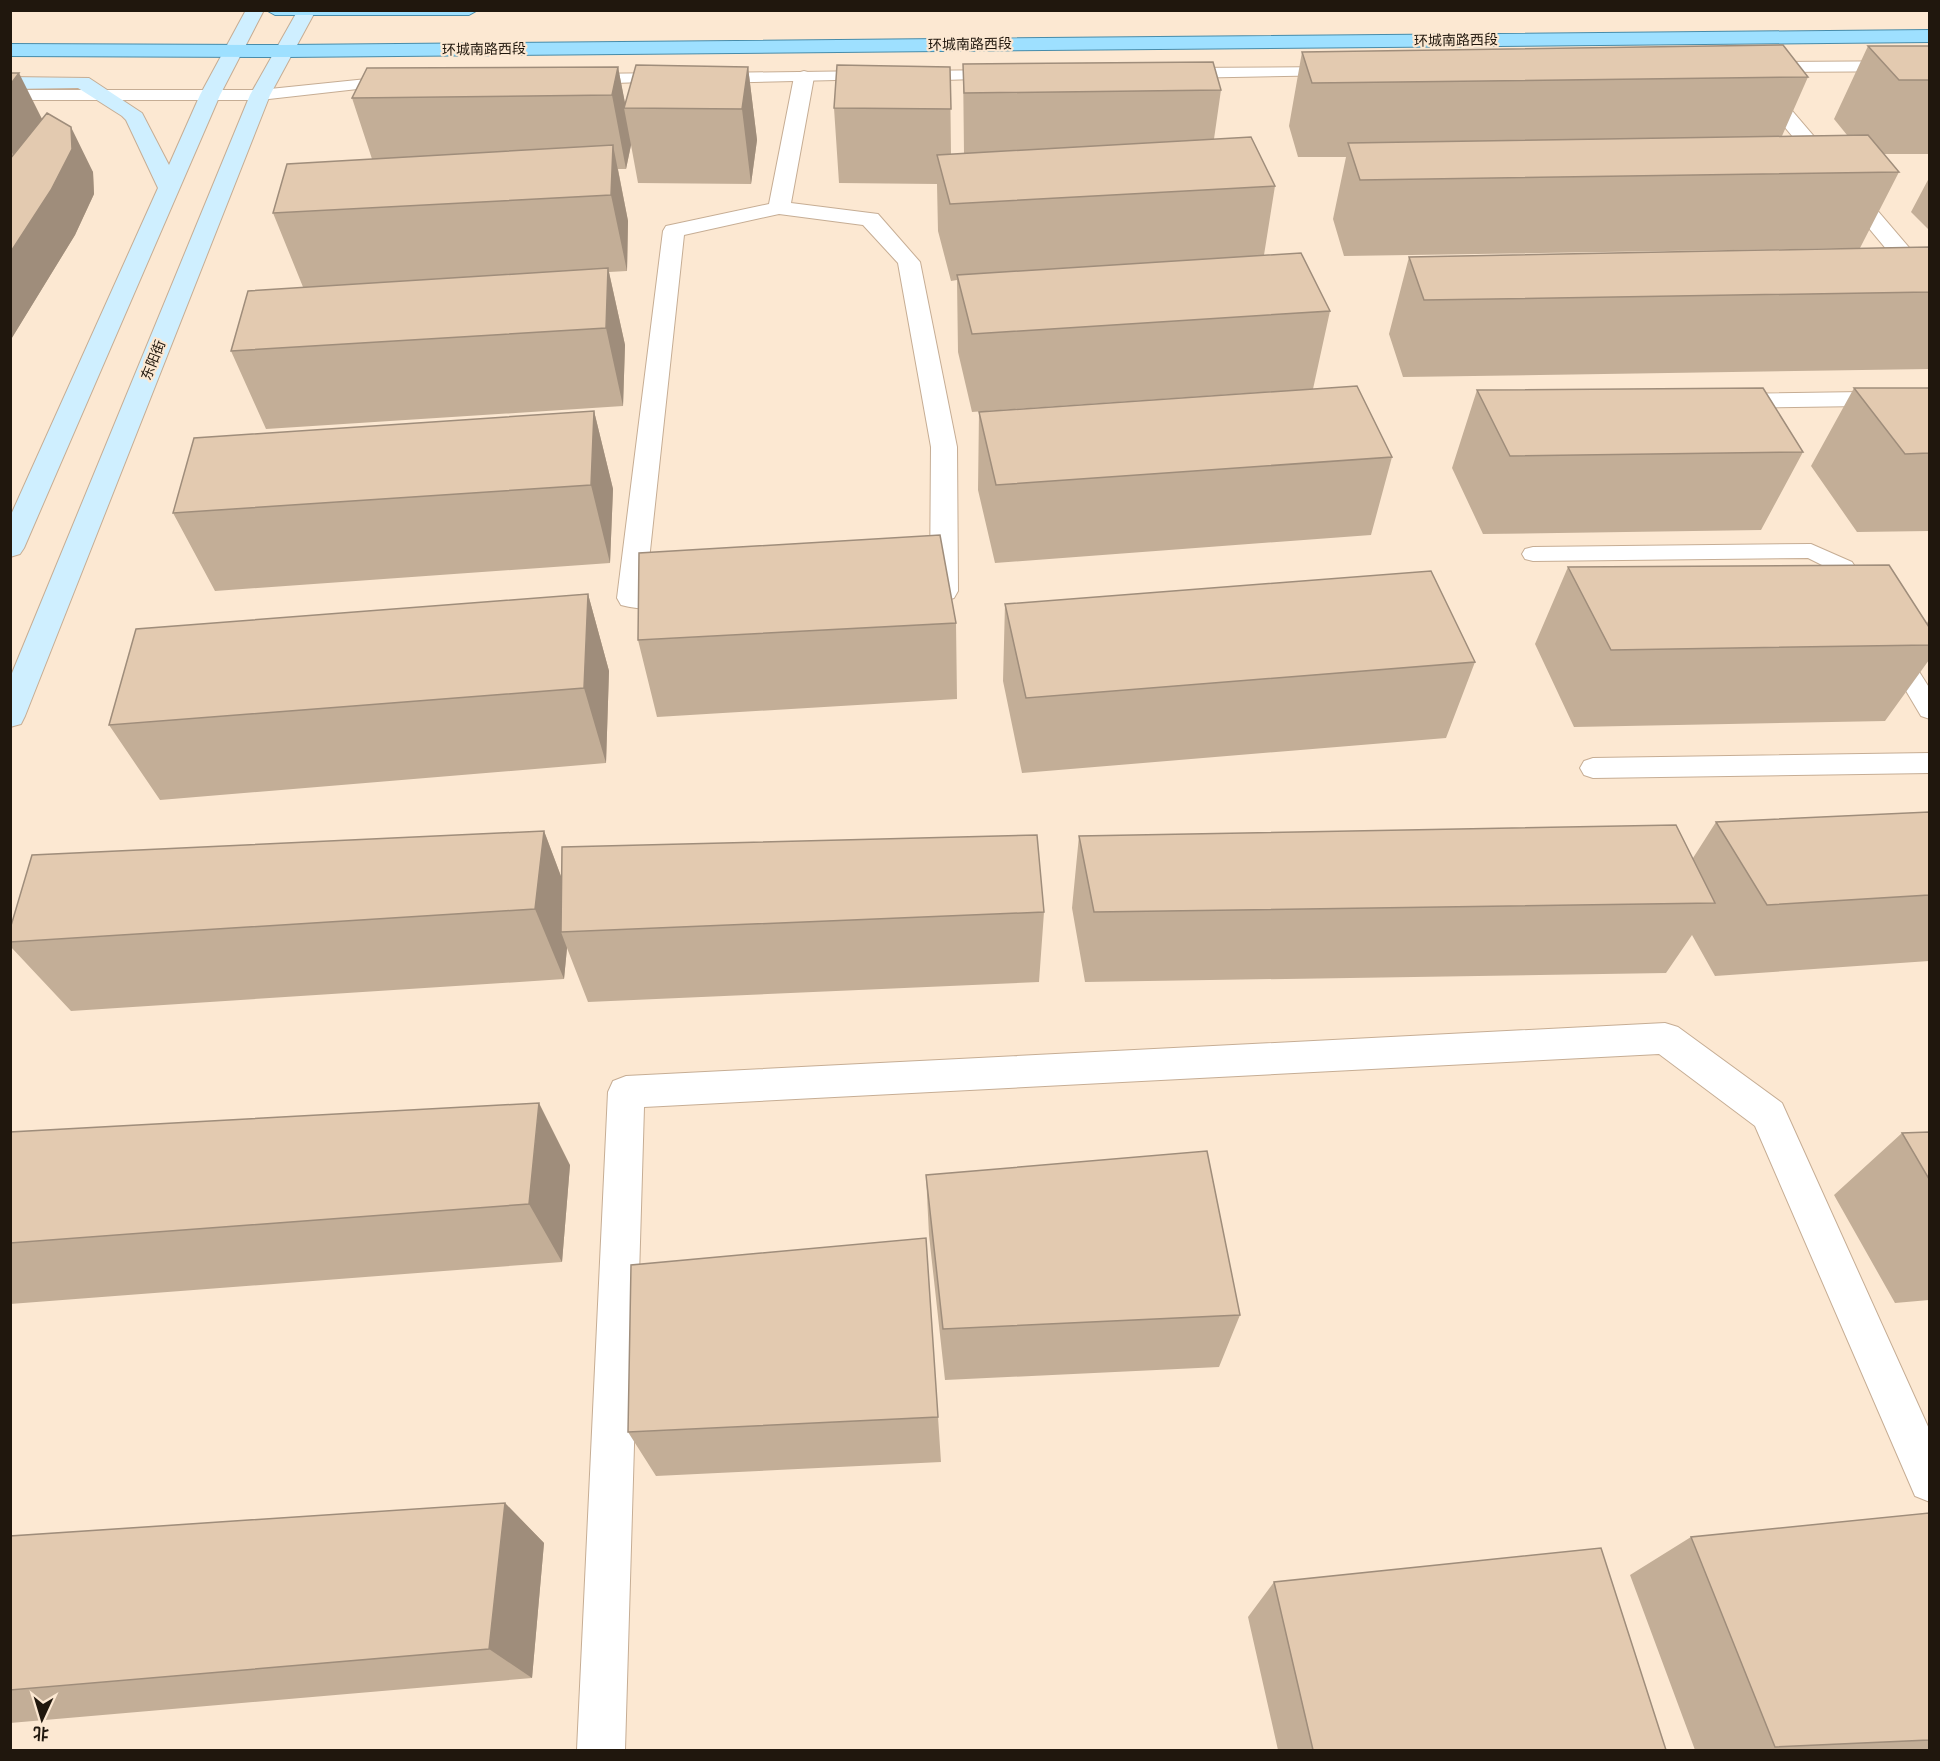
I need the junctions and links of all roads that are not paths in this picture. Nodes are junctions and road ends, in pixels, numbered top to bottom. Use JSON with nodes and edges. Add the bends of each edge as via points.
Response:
{"nodes":[{"id":1,"x":255,"y":10,"type":"edge"},
{"id":2,"x":274,"y":10,"type":"edge"},
{"id":3,"x":469,"y":10,"type":"edge"},
{"id":4,"x":307,"y":11,"type":"edge"},
{"id":5,"x":1929,"y":37,"type":"edge"},
{"id":6,"x":10,"y":50,"type":"edge"},
{"id":7,"x":235,"y":50,"type":"junction"},
{"id":8,"x":286,"y":51,"type":"junction"},
{"id":9,"x":1929,"y":66,"type":"edge"},
{"id":10,"x":1350,"y":71,"type":"edge"},
{"id":11,"x":1160,"y":73,"type":"edge"},
{"id":12,"x":1018,"y":75,"type":"edge"},
{"id":13,"x":1740,"y":76,"type":"joint"},
{"id":14,"x":804,"y":77,"type":"junction"},
{"id":15,"x":569,"y":79,"type":"edge"},
{"id":16,"x":416,"y":81,"type":"edge"},
{"id":17,"x":10,"y":83,"type":"edge"},
{"id":18,"x":10,"y":95,"type":"edge"},
{"id":19,"x":102,"y":95,"type":"junction"},
{"id":20,"x":260,"y":95,"type":"junction"},
{"id":21,"x":210,"y":96,"type":"junction"},
{"id":22,"x":169,"y":188,"type":"junction"},
{"id":23,"x":779,"y":208,"type":"junction"},
{"id":24,"x":1929,"y":287,"type":"edge"},
{"id":25,"x":1929,"y":398,"type":"edge"},
{"id":26,"x":1705,"y":401,"type":"edge"},
{"id":27,"x":10,"y":548,"type":"edge"},
{"id":28,"x":1533,"y":554,"type":"dead end"},
{"id":29,"x":909,"y":592,"type":"edge"},
{"id":30,"x":712,"y":596,"type":"edge"},
{"id":31,"x":1875,"y":618,"type":"edge"},
{"id":32,"x":1887,"y":638,"type":"edge"},
{"id":33,"x":1929,"y":710,"type":"edge"},
{"id":34,"x":10,"y":716,"type":"edge"},
{"id":35,"x":1929,"y":763,"type":"edge"},
{"id":36,"x":1593,"y":768,"type":"dead end"},
{"id":37,"x":1929,"y":1481,"type":"edge"},
{"id":38,"x":601,"y":1750,"type":"edge"}],
"edges":[{"from":1,"to":7,"type":"main road"},
{"from":2,"to":4,"type":"main road"},
{"from":3,"to":4,"type":"main road"},
{"from":4,"to":8,"type":"main road","name":"东阳街"},
{"from":5,"to":8,"type":"main road","name":"环城南路西段"},
{"from":6,"to":7,"type":"main road","name":"环城南路西段"},
{"from":7,"to":8,"type":"main road","name":"环城南路西段"},
{"from":7,"to":21,"type":"main road"},
{"from":8,"to":20,"type":"main road","name":"东阳街"},
{"from":9,"to":13,"type":"lane"},
{"from":10,"to":11,"type":"lane"},
{"from":12,"to":14,"type":"lane"},
{"from":13,"to":24,"type":"street","via":[[1770,97]]},
{"from":14,"to":15,"type":"lane"},
{"from":14,"to":23,"type":"street"},
{"from":16,"to":20,"type":"lane"},
{"from":17,"to":19,"type":"main road","via":[[82,82]]},
{"from":18,"to":19,"type":"lane"},
{"from":19,"to":21,"type":"lane"},
{"from":19,"to":22,"type":"main road","via":[[135,117]]},
{"from":20,"to":21,"type":"lane"},
{"from":20,"to":34,"type":"main road","name":"东阳街"},
{"from":21,"to":22,"type":"main road"},
{"from":22,"to":27,"type":"main road"},
{"from":23,"to":29,"type":"street","via":[[870,219],[909,262],[944,447],[944,591]]},
{"from":23,"to":30,"type":"street","via":[[674,231],[631,598]]},
{"from":25,"to":26,"type":"street"},
{"from":28,"to":31,"type":"lane","via":[[1811,551],[1844,567]]},
{"from":32,"to":33,"type":"lane"},
{"from":35,"to":36,"type":"lane"},
{"from":37,"to":38,"type":"street","via":[[1769,1115],[1665,1038],[626,1092]]}]}
